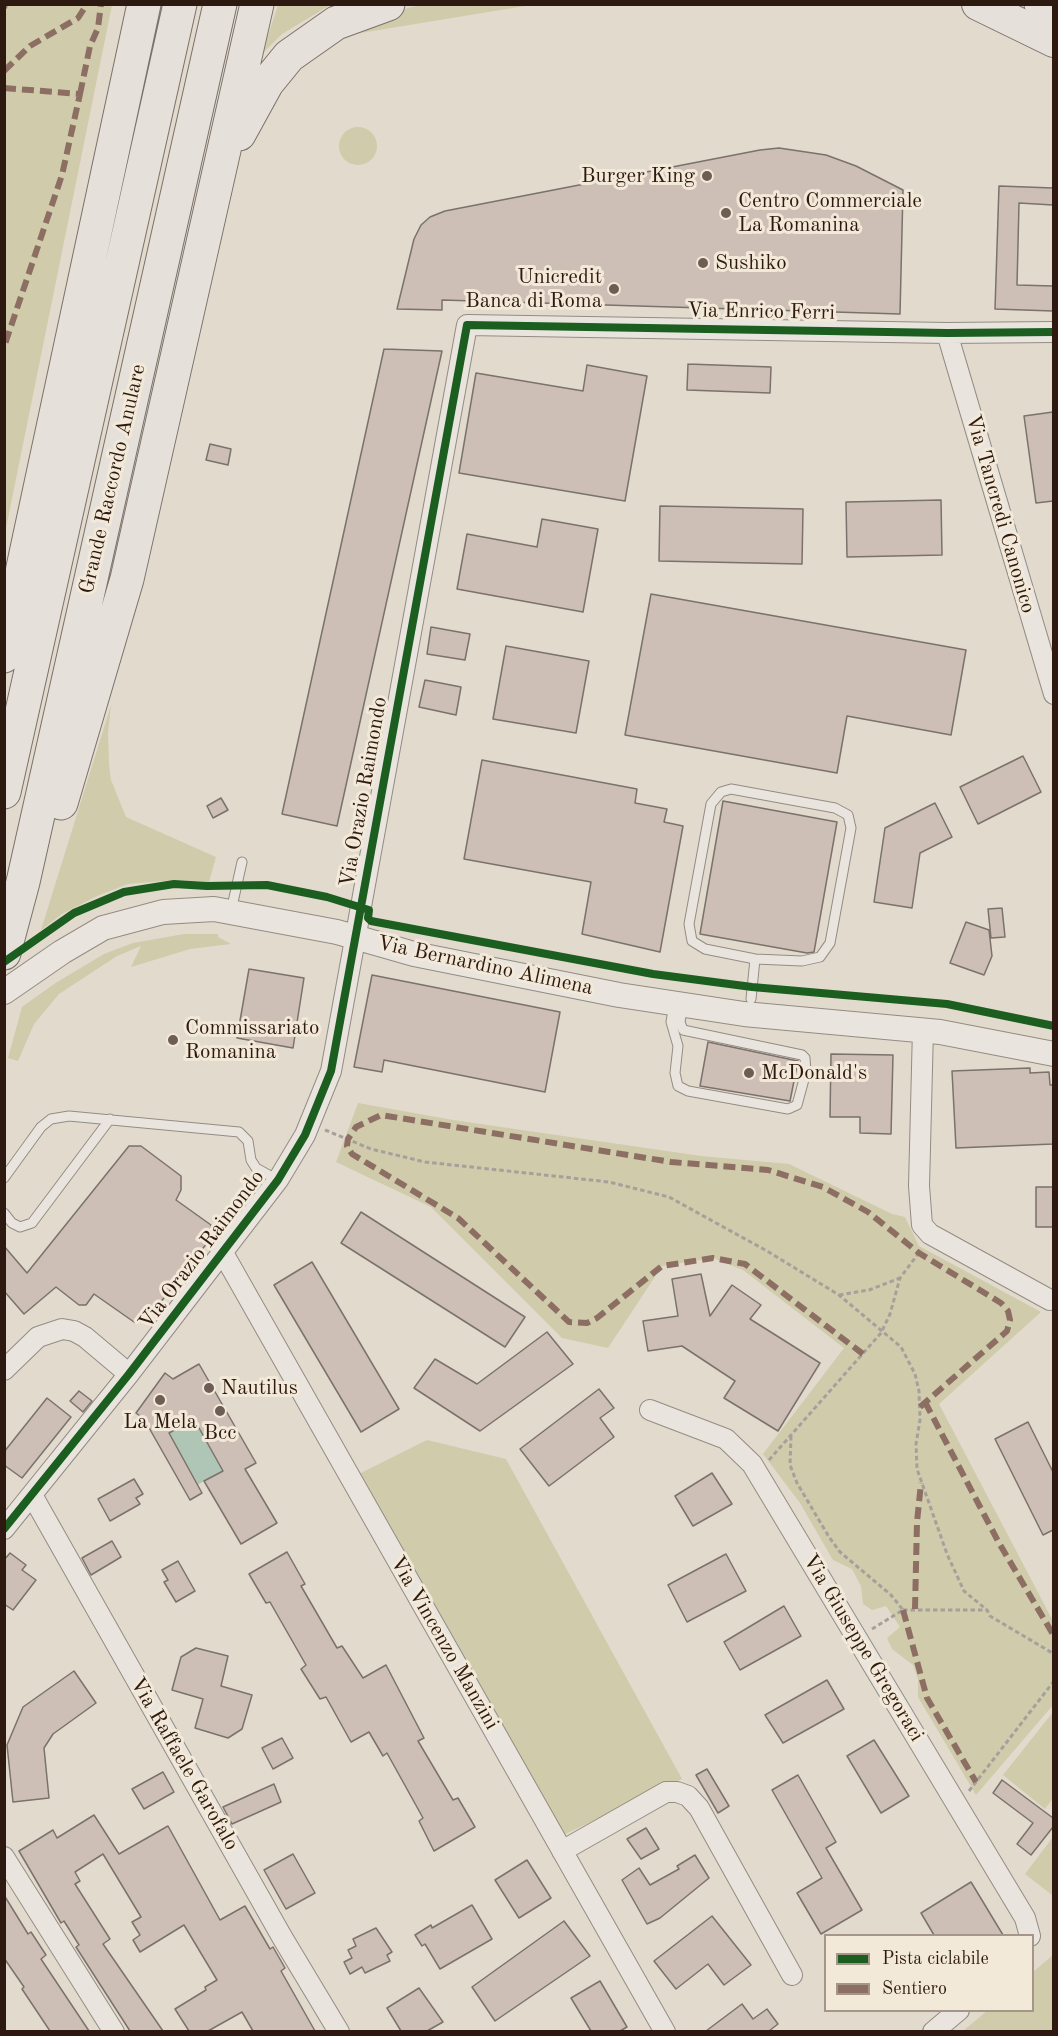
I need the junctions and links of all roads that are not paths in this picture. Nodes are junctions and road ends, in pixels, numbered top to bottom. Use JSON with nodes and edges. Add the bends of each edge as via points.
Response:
{"nodes":[{"id":1,"x":144,"y":4,"type":"edge"},
{"id":2,"x":180,"y":4,"type":"edge"},
{"id":3,"x":220,"y":4,"type":"edge"},
{"id":4,"x":263,"y":4,"type":"edge"},
{"id":5,"x":388,"y":4,"type":"edge"},
{"id":6,"x":978,"y":4,"type":"edge"},
{"id":7,"x":1041,"y":4,"type":"edge"},
{"id":8,"x":1053,"y":10,"type":"edge"},
{"id":9,"x":254,"y":20,"type":"edge"},
{"id":10,"x":1053,"y":41,"type":"edge"},
{"id":11,"x":210,"y":208,"type":"junction"},
{"id":12,"x":467,"y":325,"type":"joint"},
{"id":13,"x":1053,"y":332,"type":"edge"},
{"id":14,"x":947,"y":333,"type":"junction"},
{"id":15,"x":4,"y":656,"type":"edge"},
{"id":16,"x":1053,"y":694,"type":"edge"},
{"id":17,"x":4,"y":792,"type":"edge"},
{"id":18,"x":242,"y":862,"type":"dead end"},
{"id":19,"x":23,"y":882,"type":"junction"},
{"id":20,"x":231,"y":911,"type":"junction"},
{"id":21,"x":356,"y":936,"type":"junction"},
{"id":22,"x":4,"y":954,"type":"edge"},
{"id":23,"x":755,"y":958,"type":"junction"},
{"id":24,"x":4,"y":992,"type":"edge"},
{"id":25,"x":751,"y":999,"type":"junction"},
{"id":26,"x":679,"y":1004,"type":"junction"},
{"id":27,"x":923,"y":1029,"type":"junction"},
{"id":28,"x":1053,"y":1039,"type":"edge"},
{"id":29,"x":1053,"y":1054,"type":"edge"},
{"id":30,"x":110,"y":1119,"type":"junction"},
{"id":31,"x":4,"y":1178,"type":"edge"},
{"id":32,"x":278,"y":1180,"type":"junction"},
{"id":33,"x":4,"y":1213,"type":"edge"},
{"id":34,"x":223,"y":1253,"type":"junction"},
{"id":35,"x":1052,"y":1301,"type":"edge"},
{"id":36,"x":4,"y":1370,"type":"edge"},
{"id":37,"x":129,"y":1374,"type":"junction"},
{"id":38,"x":650,"y":1410,"type":"dead end"},
{"id":39,"x":32,"y":1495,"type":"junction"},
{"id":40,"x":4,"y":1529,"type":"edge"},
{"id":41,"x":562,"y":1851,"type":"junction"},
{"id":42,"x":4,"y":1857,"type":"edge"},
{"id":43,"x":1030,"y":1934,"type":"edge"},
{"id":44,"x":792,"y":1975,"type":"dead end"},
{"id":45,"x":957,"y":2012,"type":"edge"},
{"id":46,"x":114,"y":2031,"type":"edge"},
{"id":47,"x":339,"y":2031,"type":"edge"},
{"id":48,"x":665,"y":2031,"type":"edge"},
{"id":49,"x":933,"y":2031,"type":"edge"}],
"edges":[{"from":1,"to":15,"type":"highway"},
{"from":2,"to":17,"type":"highway","name":"Grande Raccordo Anulare"},
{"from":3,"to":19,"type":"highway","name":"Grande Raccordo Anulare"},
{"from":4,"to":9,"type":"highway"},
{"from":5,"to":11,"type":"highway","via":[[336,23],[302,45],[277,70],[246,119]]},
{"from":6,"to":10,"type":"highway"},
{"from":7,"to":8,"type":"highway"},
{"from":9,"to":11,"type":"highway"},
{"from":11,"to":19,"type":"highway","via":[[127,579],[57,818],[44,852]]},
{"from":12,"to":14,"type":"street","name":"Via Enrico Ferri"},
{"from":12,"to":21,"type":"street","name":"Via Orazio Raimondo"},
{"from":13,"to":14,"type":"street","name":"Via Enrico Ferri"},
{"from":14,"to":16,"type":"street","name":"Via Tancredi Canonico"},
{"from":18,"to":20,"type":"lane"},
{"from":19,"to":22,"type":"highway","name":"Grande Raccordo Anulare"},
{"from":20,"to":21,"type":"street"},
{"from":20,"to":24,"type":"street","via":[[192,909],[138,917],[87,937]]},
{"from":21,"to":25,"type":"street","name":"Via Bernardino Alimena","via":[[425,944],[655,987]]},
{"from":21,"to":26,"type":"street","name":"Via Bernardino Alimena","via":[[414,954]]},
{"from":21,"to":32,"type":"street","name":"Via Orazio Raimondo","via":[[333,1066],[310,1124]]},
{"from":23,"to":23,"type":"lane","via":[[808,961],[820,957],[828,948],[851,828],[845,812],[737,789],[725,790],[713,800],[689,924],[690,937],[705,948]]},
{"from":23,"to":25,"type":"lane"},
{"from":25,"to":28,"type":"street","name":"Via Bernardino Alimena","via":[[924,1015]]},
{"from":26,"to":26,"type":"lane","via":[[671,1022],[678,1046],[678,1086],[788,1109],[797,1105],[806,1072],[802,1055],[683,1030]]},
{"from":26,"to":27,"type":"street","name":"Via Bernardino Alimena","via":[[782,1018]]},
{"from":27,"to":29,"type":"street","name":"Via Bernardino Alimena"},
{"from":27,"to":35,"type":"street","via":[[919,1214],[924,1229]]},
{"from":30,"to":31,"type":"lane","via":[[51,1119]]},
{"from":30,"to":32,"type":"lane","via":[[239,1131],[248,1141],[256,1168]]},
{"from":30,"to":33,"type":"lane","via":[[32,1223],[24,1227],[15,1225]]},
{"from":32,"to":34,"type":"street","name":"Via Orazio Raimondo"},
{"from":34,"to":37,"type":"street","name":"Via Orazio Raimondo"},
{"from":34,"to":41,"type":"street","name":"Via Vincenzo Manzini"},
{"from":36,"to":37,"type":"street","via":[[38,1337],[62,1329],[85,1337]]},
{"from":37,"to":39,"type":"street","name":"Via Orazio Raimondo"},
{"from":38,"to":43,"type":"street","name":"Via Giuseppe Gregoraci","via":[[726,1439],[745,1455],[1025,1918]]},
{"from":39,"to":40,"type":"street","name":"Via Orazio Raimondo"},
{"from":39,"to":47,"type":"street","name":"Via Raffaele Garofalo"},
{"from":41,"to":44,"type":"street","via":[[666,1792],[688,1796],[699,1808]]},
{"from":41,"to":48,"type":"street","name":"Via Vincenzo Manzini"},
{"from":42,"to":46,"type":"street"},
{"from":45,"to":49,"type":"street"}]}
